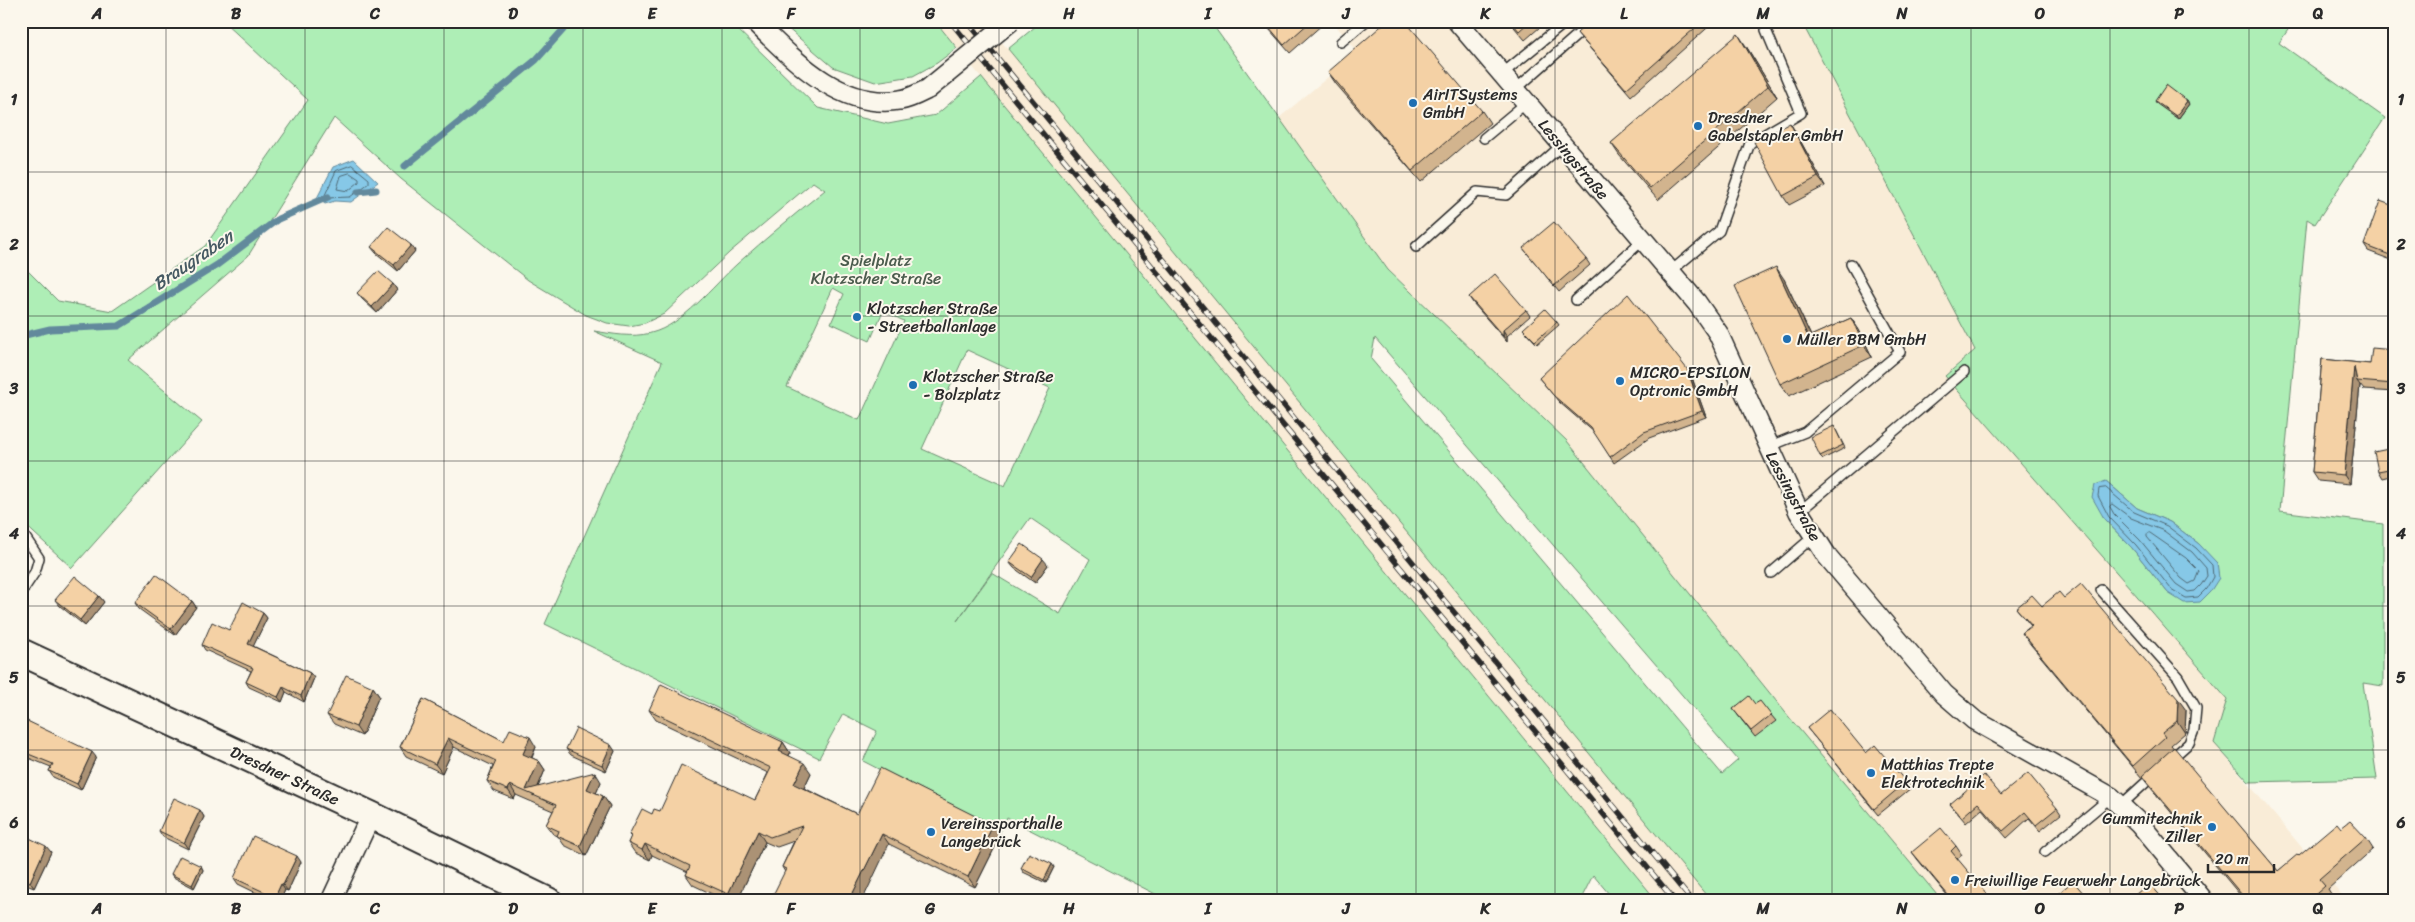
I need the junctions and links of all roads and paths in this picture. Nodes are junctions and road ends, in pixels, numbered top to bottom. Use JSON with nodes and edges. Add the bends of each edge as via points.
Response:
{"nodes":[{"id":1,"x":754,"y":21,"type":"edge"},
{"id":2,"x":1011,"y":21,"type":"edge"},
{"id":3,"x":1366,"y":21,"type":"edge"},
{"id":4,"x":1457,"y":21,"type":"edge"},
{"id":5,"x":1567,"y":21,"type":"edge"},
{"id":6,"x":1593,"y":21,"type":"edge"},
{"id":7,"x":1766,"y":30,"type":"dead end"},
{"id":8,"x":1341,"y":42,"type":"dead end"},
{"id":9,"x":1502,"y":74,"type":"junction"},
{"id":10,"x":1521,"y":96,"type":"junction"},
{"id":11,"x":1484,"y":138,"type":"dead end"},
{"id":12,"x":1562,"y":145,"type":"junction"},
{"id":13,"x":1643,"y":240,"type":"junction"},
{"id":14,"x":1416,"y":247,"type":"dead end"},
{"id":15,"x":1851,"y":264,"type":"dead end"},
{"id":16,"x":1670,"y":272,"type":"junction"},
{"id":17,"x":1576,"y":300,"type":"dead end"},
{"id":18,"x":1964,"y":372,"type":"dead end"},
{"id":19,"x":1768,"y":448,"type":"junction"},
{"id":20,"x":1799,"y":512,"type":"junction"},
{"id":21,"x":21,"y":531,"type":"edge"},
{"id":22,"x":1814,"y":536,"type":"junction"},
{"id":23,"x":1771,"y":573,"type":"dead end"},
{"id":24,"x":2101,"y":590,"type":"dead end"},
{"id":25,"x":21,"y":593,"type":"edge"},
{"id":26,"x":21,"y":652,"type":"edge"},
{"id":27,"x":2115,"y":802,"type":"junction"},
{"id":28,"x":371,"y":815,"type":"junction"},
{"id":29,"x":2045,"y":852,"type":"dead end"},
{"id":30,"x":331,"y":901,"type":"edge"},
{"id":31,"x":548,"y":901,"type":"edge"},
{"id":32,"x":2204,"y":901,"type":"edge"}],
"edges":[{"from":1,"to":2,"type":"street","bridge":true,"via":[[799,65],[831,86],[866,100],[900,100],[928,89]]},
{"from":3,"to":8,"type":"lane"},
{"from":4,"to":9,"type":"street","name":"Lessingstraße"},
{"from":5,"to":9,"type":"lane"},
{"from":6,"to":10,"type":"lane"},
{"from":7,"to":16,"type":"lane","via":[[1802,113],[1750,143],[1719,231]]},
{"from":9,"to":10,"type":"street","name":"Lessingstraße"},
{"from":10,"to":11,"type":"lane"},
{"from":10,"to":12,"type":"street","name":"Lessingstraße"},
{"from":12,"to":13,"type":"street","name":"Lessingstraße"},
{"from":12,"to":14,"type":"lane","via":[[1506,195],[1477,192]]},
{"from":13,"to":16,"type":"street","name":"Lessingstraße"},
{"from":13,"to":17,"type":"lane"},
{"from":15,"to":19,"type":"lane","via":[[1900,352],[1805,432]]},
{"from":16,"to":19,"type":"street","name":"Lessingstraße","via":[[1718,333]]},
{"from":18,"to":20,"type":"lane"},
{"from":19,"to":20,"type":"street","name":"Lessingstraße"},
{"from":20,"to":22,"type":"street","name":"Lessingstraße"},
{"from":21,"to":25,"type":"lane","via":[[39,558],[35,572]]},
{"from":22,"to":23,"type":"lane"},
{"from":22,"to":27,"type":"street","name":"Lessingstraße","via":[[1827,556],[1944,694],[1974,720]]},
{"from":24,"to":27,"type":"lane","via":[[2178,677],[2196,708],[2189,743]]},
{"from":26,"to":28,"type":"main road","name":"Dresdner Straße"},
{"from":27,"to":29,"type":"lane"},
{"from":27,"to":32,"type":"street","name":"Lessingstraße","via":[[2139,823]]},
{"from":28,"to":30,"type":"street"},
{"from":28,"to":31,"type":"main road","name":"Dresdner Straße"}]}
